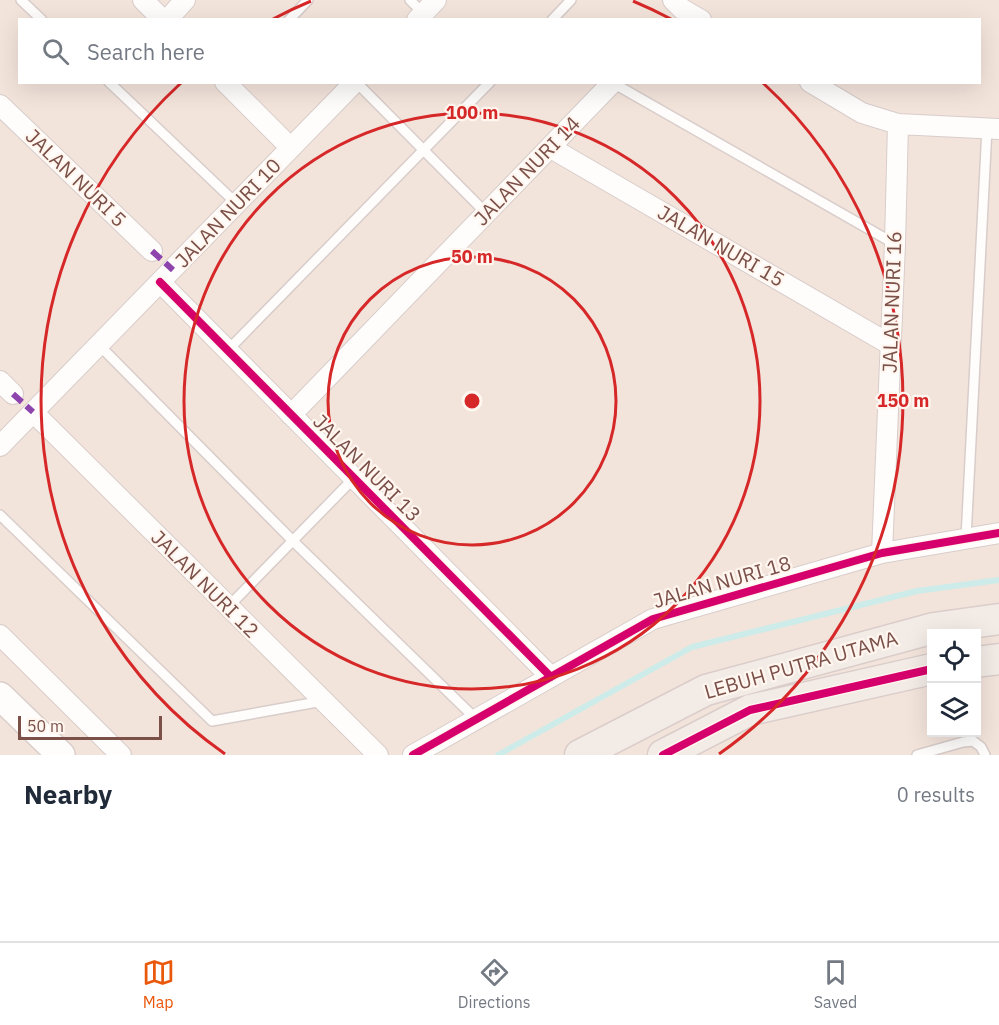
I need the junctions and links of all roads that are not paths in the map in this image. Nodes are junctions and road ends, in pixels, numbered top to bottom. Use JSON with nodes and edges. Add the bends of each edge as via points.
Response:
{"nodes":[{"id":1,"x":21,"y":0,"type":"edge"},
{"id":2,"x":142,"y":0,"type":"edge"},
{"id":3,"x":185,"y":0,"type":"edge"},
{"id":4,"x":308,"y":0,"type":"edge"},
{"id":5,"x":571,"y":0,"type":"edge"},
{"id":6,"x":676,"y":9,"type":"edge"},
{"id":7,"x":40,"y":18,"type":"edge"},
{"id":8,"x":163,"y":18,"type":"edge"},
{"id":9,"x":167,"y":18,"type":"edge"},
{"id":10,"x":291,"y":18,"type":"edge"},
{"id":11,"x":554,"y":18,"type":"edge"},
{"id":12,"x":696,"y":18,"type":"edge"},
{"id":13,"x":110,"y":84,"type":"edge"},
{"id":14,"x":227,"y":84,"type":"edge"},
{"id":15,"x":354,"y":84,"type":"edge"},
{"id":16,"x":358,"y":84,"type":"edge"},
{"id":17,"x":488,"y":84,"type":"edge"},
{"id":18,"x":612,"y":84,"type":"edge"},
{"id":19,"x":615,"y":84,"type":"edge"},
{"id":20,"x":813,"y":84,"type":"edge"},
{"id":21,"x":0,"y":105,"type":"edge"},
{"id":22,"x":898,"y":124,"type":"junction"},
{"id":23,"x":993,"y":129,"type":"edge"},
{"id":24,"x":291,"y":148,"type":"junction"},
{"id":25,"x":551,"y":148,"type":"junction"},
{"id":26,"x":425,"y":149,"type":"junction"},
{"id":27,"x":237,"y":204,"type":"junction"},
{"id":28,"x":486,"y":213,"type":"junction"},
{"id":29,"x":895,"y":244,"type":"junction"},
{"id":30,"x":152,"y":251,"type":"dead end"},
{"id":31,"x":160,"y":282,"type":"junction"},
{"id":32,"x":99,"y":345,"type":"junction"},
{"id":33,"x":891,"y":345,"type":"junction"},
{"id":34,"x":227,"y":351,"type":"junction"},
{"id":35,"x":33,"y":412,"type":"junction"},
{"id":36,"x":291,"y":415,"type":"junction"},
{"id":37,"x":0,"y":446,"type":"edge"},
{"id":38,"x":354,"y":478,"type":"junction"},
{"id":39,"x":0,"y":515,"type":"edge"},
{"id":40,"x":999,"y":533,"type":"edge"},
{"id":41,"x":966,"y":538,"type":"junction"},
{"id":42,"x":293,"y":541,"type":"junction"},
{"id":43,"x":882,"y":553,"type":"junction"},
{"id":44,"x":228,"y":607,"type":"junction"},
{"id":45,"x":999,"y":619,"type":"edge"},
{"id":46,"x":0,"y":635,"type":"edge"},
{"id":47,"x":999,"y":659,"type":"edge"},
{"id":48,"x":981,"y":661,"type":"edge"},
{"id":49,"x":927,"y":670,"type":"edge"},
{"id":50,"x":551,"y":676,"type":"junction"},
{"id":51,"x":0,"y":696,"type":"edge"},
{"id":52,"x":324,"y":701,"type":"junction"},
{"id":53,"x":476,"y":719,"type":"junction"},
{"id":54,"x":61,"y":755,"type":"edge"},
{"id":55,"x":121,"y":755,"type":"edge"},
{"id":56,"x":378,"y":755,"type":"edge"},
{"id":57,"x":413,"y":755,"type":"edge"},
{"id":58,"x":580,"y":755,"type":"edge"},
{"id":59,"x":663,"y":755,"type":"edge"},
{"id":60,"x":916,"y":755,"type":"edge"},
{"id":61,"x":985,"y":755,"type":"edge"}],
"edges":[{"from":1,"to":7,"type":"lane"},
{"from":2,"to":8,"type":"street"},
{"from":3,"to":9,"type":"street"},
{"from":4,"to":10,"type":"lane"},
{"from":5,"to":11,"type":"lane"},
{"from":6,"to":12,"type":"street"},
{"from":13,"to":27,"type":"lane"},
{"from":14,"to":24,"type":"street"},
{"from":15,"to":24,"type":"street","name":"JALAN NURI 10"},
{"from":16,"to":26,"type":"lane"},
{"from":17,"to":26,"type":"lane"},
{"from":18,"to":25,"type":"street","name":"JALAN NURI 14"},
{"from":19,"to":29,"type":"lane"},
{"from":20,"to":22,"type":"street","via":[[862,113]]},
{"from":21,"to":30,"type":"street","name":"JALAN NURI 5"},
{"from":22,"to":23,"type":"street"},
{"from":22,"to":29,"type":"street","name":"JALAN NURI 16"},
{"from":23,"to":41,"type":"lane"},
{"from":24,"to":27,"type":"street","name":"JALAN NURI 10"},
{"from":25,"to":28,"type":"street","name":"JALAN NURI 14"},
{"from":25,"to":33,"type":"street","name":"JALAN NURI 15"},
{"from":26,"to":28,"type":"lane"},
{"from":26,"to":34,"type":"lane"},
{"from":27,"to":31,"type":"street","name":"JALAN NURI 10"},
{"from":28,"to":36,"type":"street","name":"JALAN NURI 14"},
{"from":29,"to":33,"type":"street","name":"JALAN NURI 16"},
{"from":31,"to":32,"type":"street","name":"JALAN NURI 10"},
{"from":31,"to":34,"type":"street","name":"JALAN NURI 13"},
{"from":32,"to":35,"type":"street","name":"JALAN NURI 10"},
{"from":32,"to":42,"type":"lane"},
{"from":33,"to":43,"type":"street","name":"JALAN NURI 16"},
{"from":34,"to":36,"type":"street","name":"JALAN NURI 13"},
{"from":35,"to":37,"type":"street","name":"JALAN NURI 10"},
{"from":35,"to":44,"type":"street","name":"JALAN NURI 12"},
{"from":36,"to":38,"type":"street","name":"JALAN NURI 13"},
{"from":38,"to":42,"type":"lane"},
{"from":38,"to":50,"type":"street","name":"JALAN NURI 13"},
{"from":39,"to":52,"type":"lane","via":[[212,721]]},
{"from":40,"to":41,"type":"street","name":"JALAN NURI 18"},
{"from":41,"to":43,"type":"street","name":"JALAN NURI 18"},
{"from":42,"to":44,"type":"lane"},
{"from":42,"to":53,"type":"lane"},
{"from":43,"to":50,"type":"street","name":"JALAN NURI 18","via":[[653,619]]},
{"from":44,"to":52,"type":"street","name":"JALAN NURI 12"},
{"from":45,"to":58,"type":"main road","name":"LEBUH PUTRA UTAMA","via":[[934,628],[706,690]]},
{"from":46,"to":55,"type":"street"},
{"from":47,"to":48,"type":"main road"},
{"from":49,"to":59,"type":"main road","name":"LEBUH PUTRA UTAMA","via":[[750,710]]},
{"from":50,"to":53,"type":"street","name":"JALAN NURI 18"},
{"from":51,"to":54,"type":"street"},
{"from":52,"to":56,"type":"street","name":"JALAN NURI 12"},
{"from":53,"to":57,"type":"street","name":"JALAN NURI 18"},
{"from":60,"to":61,"type":"lane","via":[[973,741]]}]}
